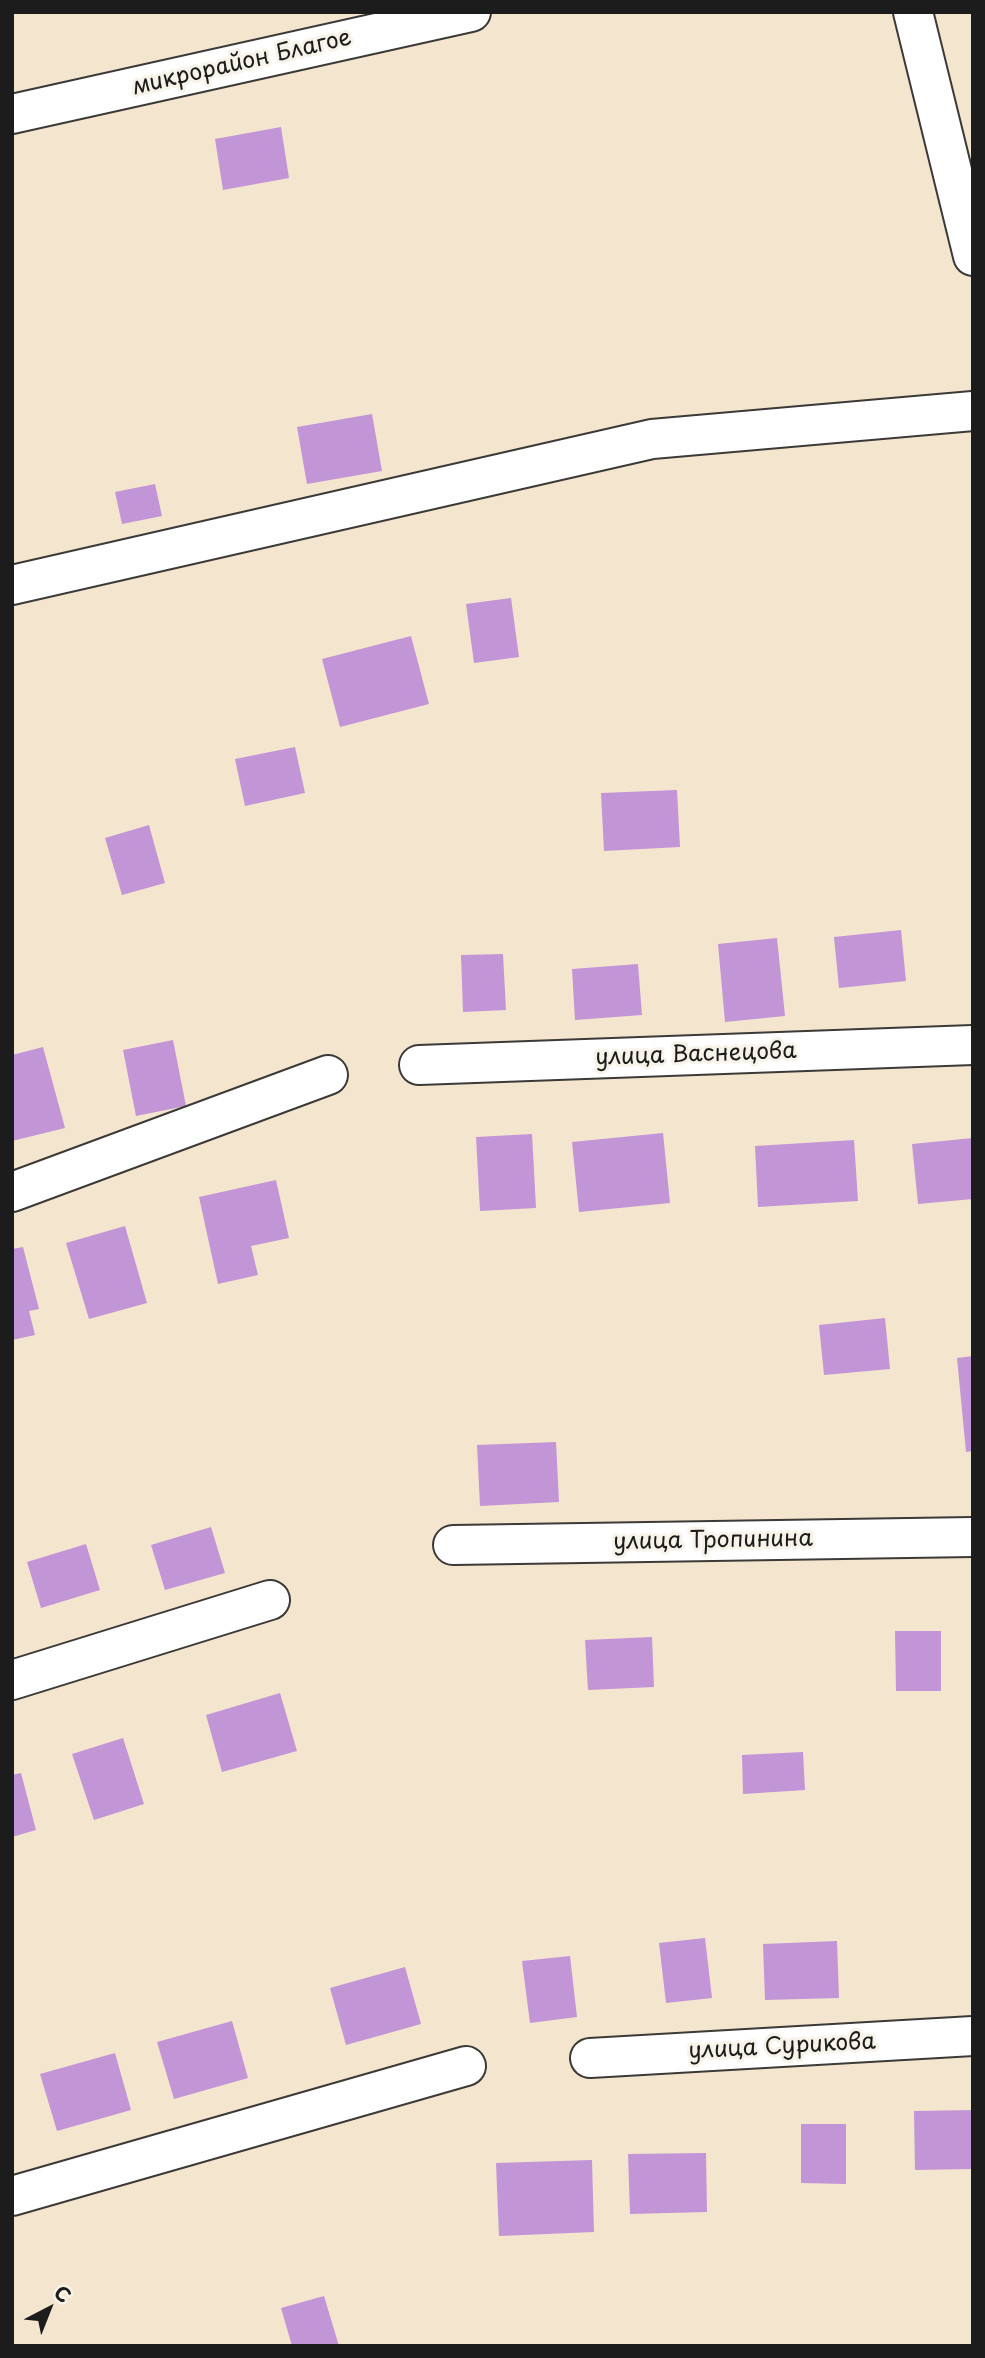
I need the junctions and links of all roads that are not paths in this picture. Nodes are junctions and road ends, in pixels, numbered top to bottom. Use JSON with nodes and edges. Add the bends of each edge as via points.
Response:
{"nodes":[{"id":1,"x":471,"y":12,"type":"edge"},
{"id":2,"x":912,"y":12,"type":"edge"},
{"id":3,"x":12,"y":114,"type":"edge"},
{"id":4,"x":973,"y":256,"type":"edge"},
{"id":5,"x":973,"y":411,"type":"edge"},
{"id":6,"x":12,"y":585,"type":"edge"},
{"id":7,"x":973,"y":1045,"type":"edge"},
{"id":8,"x":419,"y":1065,"type":"dead end"},
{"id":9,"x":328,"y":1075,"type":"dead end"},
{"id":10,"x":12,"y":1192,"type":"edge"},
{"id":11,"x":973,"y":1537,"type":"edge"},
{"id":12,"x":453,"y":1545,"type":"dead end"},
{"id":13,"x":271,"y":1600,"type":"dead end"},
{"id":14,"x":12,"y":1680,"type":"edge"},
{"id":15,"x":973,"y":2036,"type":"edge"},
{"id":16,"x":590,"y":2058,"type":"dead end"},
{"id":17,"x":466,"y":2066,"type":"dead end"},
{"id":18,"x":12,"y":2196,"type":"edge"}],
"edges":[{"from":1,"to":3,"type":"street","name":"микрорайон Благое"},
{"from":2,"to":4,"type":"street"},
{"from":5,"to":6,"type":"street","via":[[652,439]]},
{"from":7,"to":8,"type":"street","name":"улица Васнецова"},
{"from":9,"to":10,"type":"street"},
{"from":11,"to":12,"type":"street","name":"улица Тропинина"},
{"from":13,"to":14,"type":"street"},
{"from":15,"to":16,"type":"street","name":"улица Сурикова"},
{"from":17,"to":18,"type":"street"}]}
